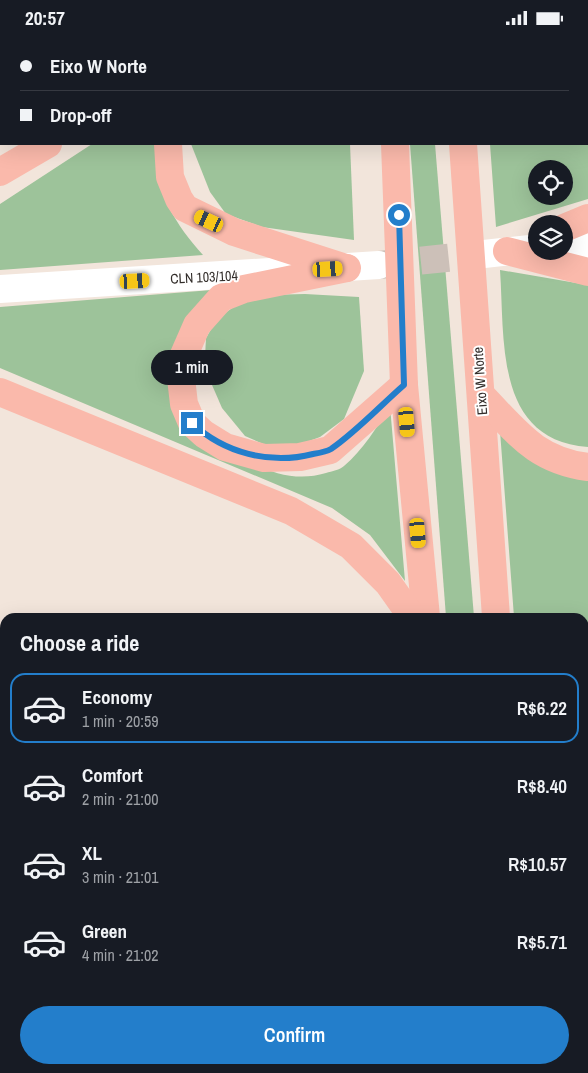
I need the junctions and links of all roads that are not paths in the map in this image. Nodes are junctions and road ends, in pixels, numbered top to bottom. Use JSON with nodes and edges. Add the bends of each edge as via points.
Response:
{"nodes":[{"id":1,"x":46,"y":145,"type":"edge"},
{"id":2,"x":168,"y":145,"type":"edge"},
{"id":3,"x":463,"y":145,"type":"edge"},
{"id":4,"x":392,"y":148,"type":"edge"},
{"id":5,"x":0,"y":172,"type":"edge"},
{"id":6,"x":588,"y":218,"type":"edge"},
{"id":7,"x":573,"y":224,"type":"edge"},
{"id":8,"x":528,"y":242,"type":"edge"},
{"id":9,"x":588,"y":246,"type":"edge"},
{"id":10,"x":573,"y":247,"type":"edge"},
{"id":11,"x":528,"y":250,"type":"edge"},
{"id":12,"x":496,"y":252,"type":"junction"},
{"id":13,"x":379,"y":265,"type":"tunnel mouth"},
{"id":14,"x":347,"y":268,"type":"junction"},
{"id":15,"x":588,"y":273,"type":"edge"},
{"id":16,"x":0,"y":289,"type":"edge"},
{"id":17,"x":404,"y":385,"type":"junction"},
{"id":18,"x":0,"y":392,"type":"edge"},
{"id":19,"x":482,"y":396,"type":"junction"},
{"id":20,"x":588,"y":467,"type":"edge"},
{"id":21,"x":409,"y":613,"type":"edge"},
{"id":22,"x":426,"y":613,"type":"edge"},
{"id":23,"x":496,"y":613,"type":"edge"}],
"edges":[{"from":1,"to":5,"type":"main road"},
{"from":2,"to":14,"type":"main road","via":[[170,177],[185,208],[234,232]]},
{"from":3,"to":19,"type":"main road","name":"Eixo W Norte"},
{"from":4,"to":17,"type":"main road"},
{"from":6,"to":7,"type":"main road"},
{"from":8,"to":12,"type":"main road"},
{"from":9,"to":10,"type":"street"},
{"from":11,"to":12,"type":"street"},
{"from":12,"to":15,"type":"main road"},
{"from":13,"to":14,"type":"street","name":"CLN 103/104"},
{"from":14,"to":16,"type":"street","name":"CLN 103/104"},
{"from":14,"to":17,"type":"main road","via":[[244,289],[221,298],[197,325],[183,357],[184,403],[192,423],[225,447],[264,458],[300,457],[330,450]]},
{"from":17,"to":22,"type":"main road"},
{"from":18,"to":21,"type":"main road","via":[[291,511],[351,546],[388,583]]},
{"from":19,"to":20,"type":"main road","via":[[533,448],[566,464]]},
{"from":19,"to":23,"type":"main road","name":"Eixo W Norte"}]}
